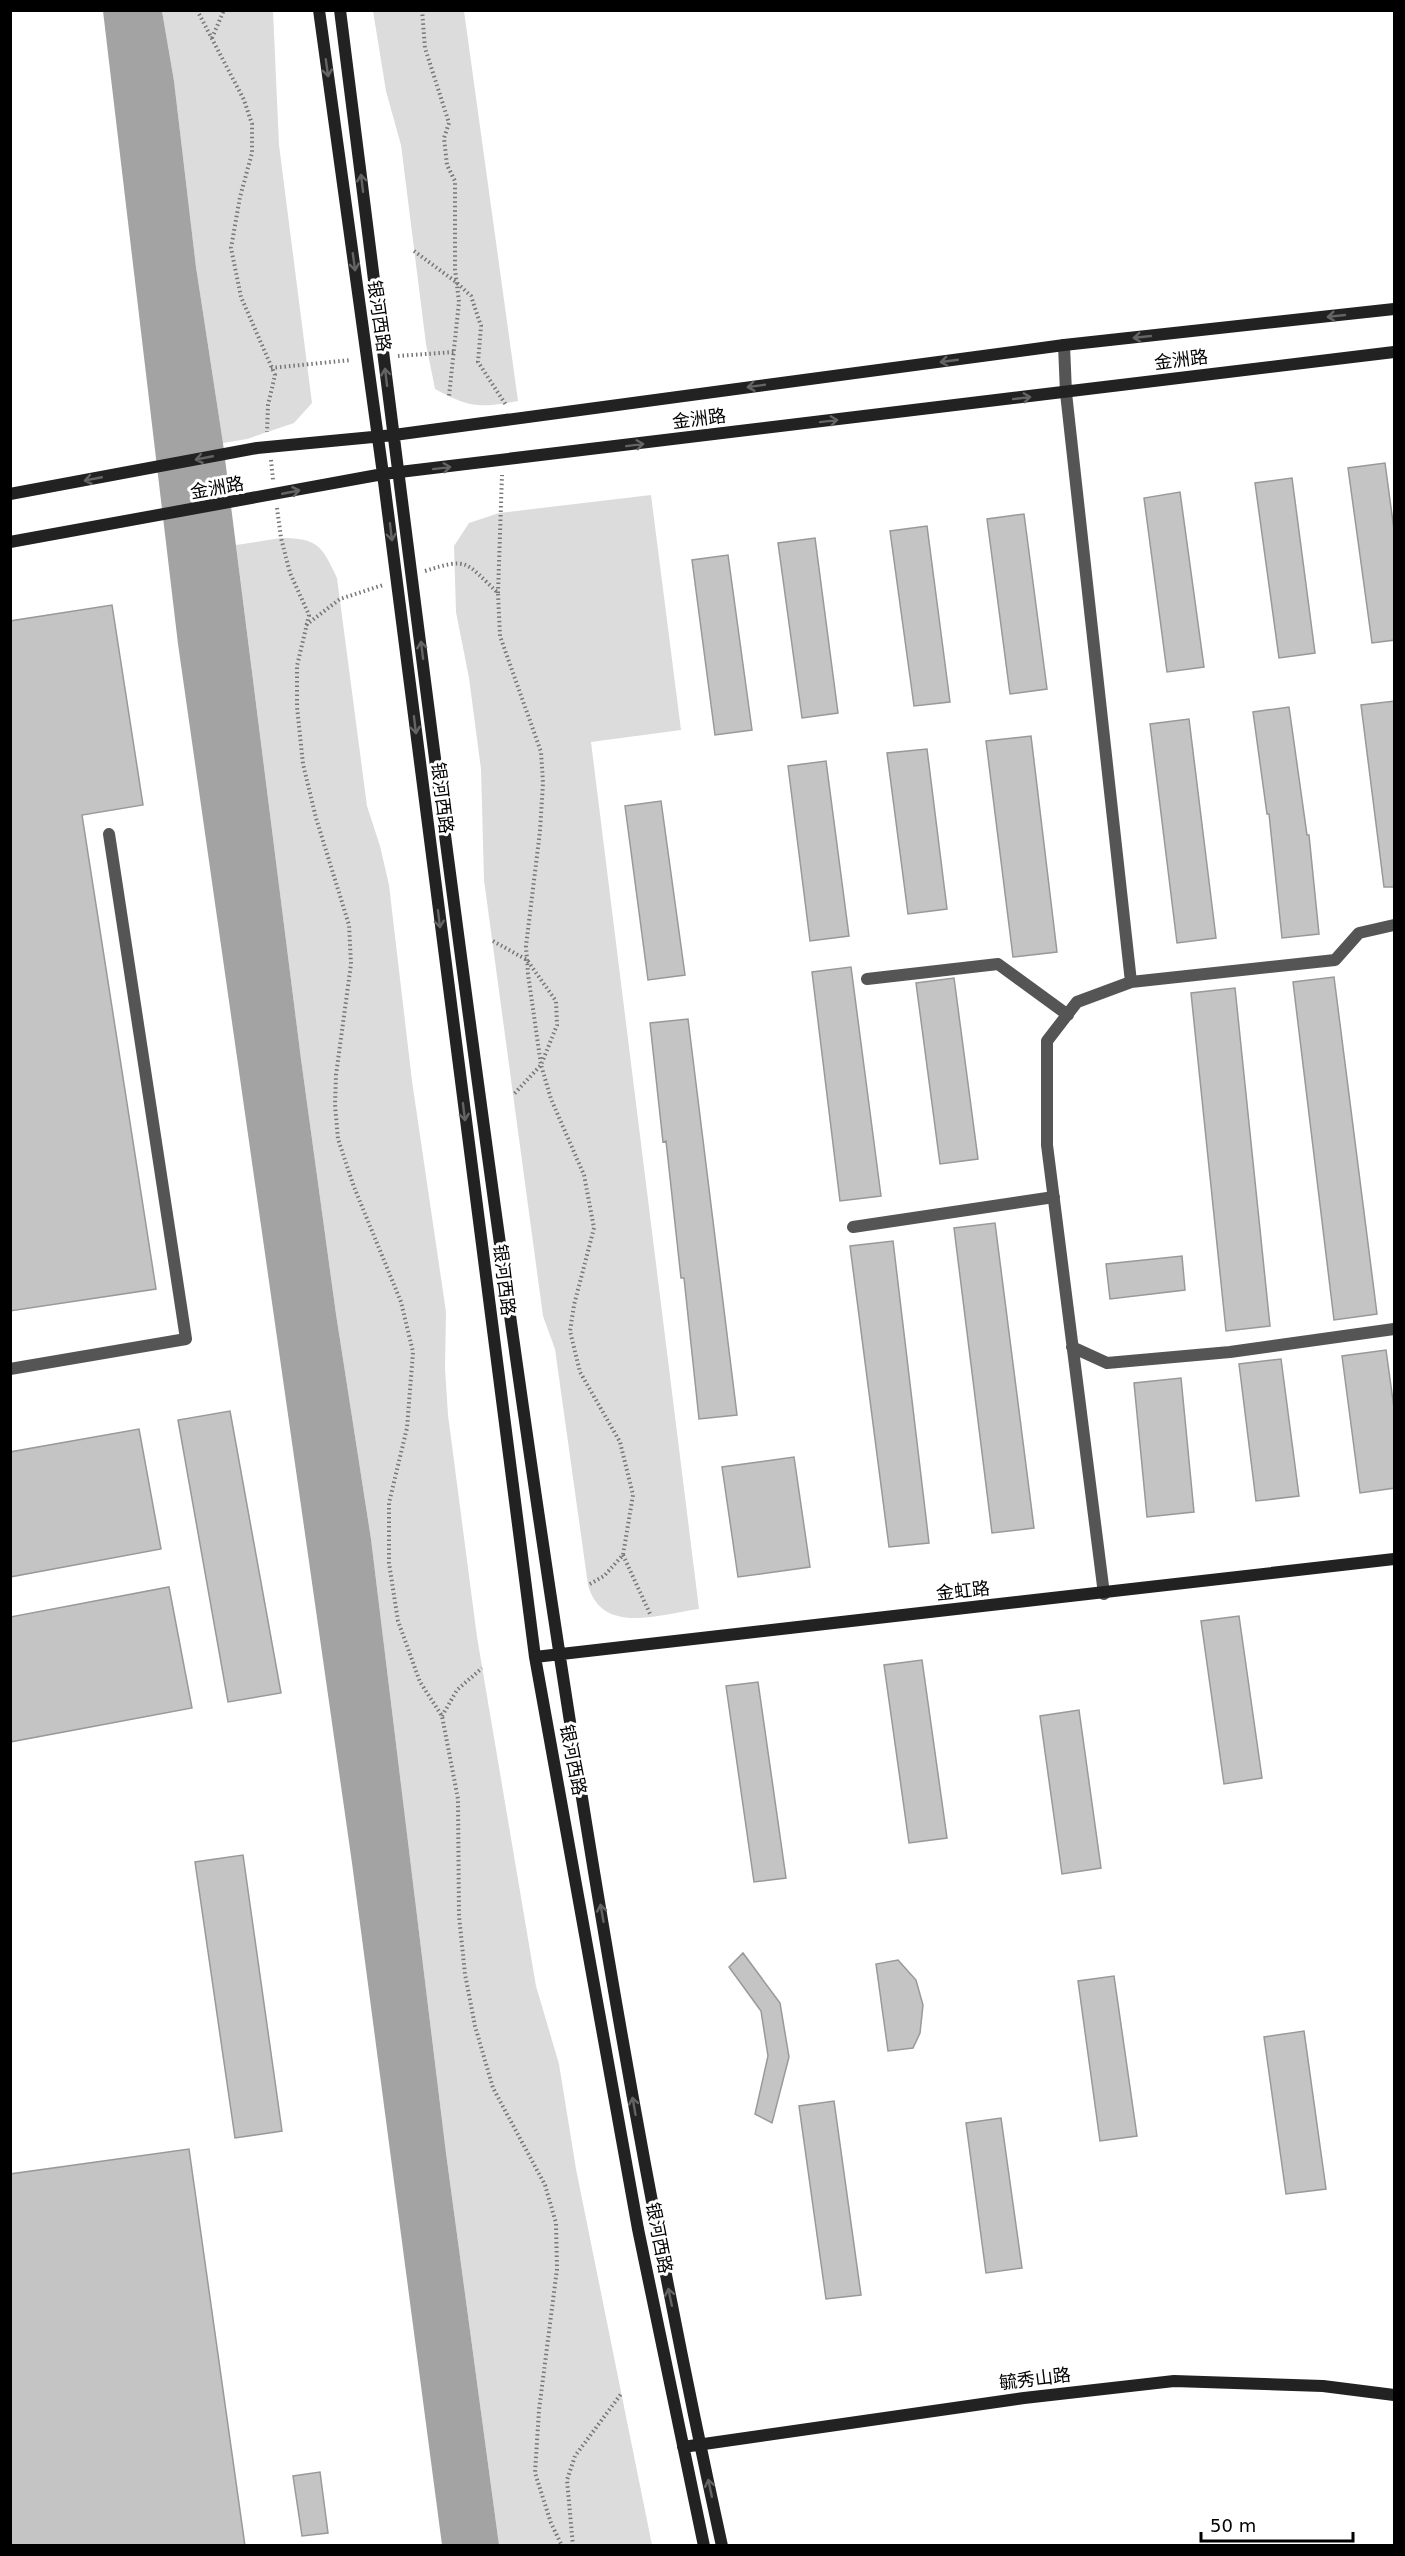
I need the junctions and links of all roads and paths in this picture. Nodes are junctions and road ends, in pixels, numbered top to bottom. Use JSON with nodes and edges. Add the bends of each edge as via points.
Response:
{"nodes":[{"id":1,"x":197,"y":10,"type":"edge"},
{"id":2,"x":224,"y":10,"type":"edge"},
{"id":3,"x":319,"y":10,"type":"edge"},
{"id":4,"x":340,"y":10,"type":"edge"},
{"id":5,"x":422,"y":10,"type":"edge"},
{"id":6,"x":212,"y":38,"type":"junction"},
{"id":7,"x":1395,"y":309,"type":"edge"},
{"id":8,"x":1064,"y":345,"type":"junction"},
{"id":9,"x":1395,"y":352,"type":"edge"},
{"id":10,"x":307,"y":364,"type":"dead end"},
{"id":11,"x":271,"y":368,"type":"junction"},
{"id":12,"x":1066,"y":393,"type":"junction"},
{"id":13,"x":449,"y":396,"type":"dead end"},
{"id":14,"x":267,"y":433,"type":"dead end"},
{"id":15,"x":394,"y":435,"type":"junction"},
{"id":16,"x":378,"y":436,"type":"junction"},
{"id":17,"x":270,"y":456,"type":"dead end"},
{"id":18,"x":400,"y":473,"type":"junction"},
{"id":19,"x":383,"y":474,"type":"junction"},
{"id":20,"x":275,"y":492,"type":"dead end"},
{"id":21,"x":10,"y":494,"type":"edge"},
{"id":22,"x":276,"y":503,"type":"dead end"},
{"id":23,"x":10,"y":542,"type":"edge"},
{"id":24,"x":424,"y":572,"type":"dead end"},
{"id":25,"x":392,"y":582,"type":"dead end"},
{"id":26,"x":305,"y":626,"type":"junction"},
{"id":27,"x":110,"y":834,"type":"dead end"},
{"id":28,"x":1395,"y":924,"type":"edge"},
{"id":29,"x":493,"y":941,"type":"dead end"},
{"id":30,"x":527,"y":960,"type":"junction"},
{"id":31,"x":867,"y":979,"type":"dead end"},
{"id":32,"x":1131,"y":982,"type":"junction"},
{"id":33,"x":1068,"y":1015,"type":"junction"},
{"id":34,"x":541,"y":1065,"type":"junction"},
{"id":35,"x":514,"y":1094,"type":"dead end"},
{"id":36,"x":1054,"y":1197,"type":"junction"},
{"id":37,"x":853,"y":1227,"type":"dead end"},
{"id":38,"x":1395,"y":1329,"type":"edge"},
{"id":39,"x":1072,"y":1347,"type":"junction"},
{"id":40,"x":10,"y":1369,"type":"edge"},
{"id":41,"x":623,"y":1555,"type":"junction"},
{"id":42,"x":1395,"y":1559,"type":"edge"},
{"id":43,"x":588,"y":1585,"type":"dead end"},
{"id":44,"x":1104,"y":1594,"type":"junction"},
{"id":45,"x":651,"y":1616,"type":"dead end"},
{"id":46,"x":558,"y":1653,"type":"junction"},
{"id":47,"x":535,"y":1657,"type":"junction"},
{"id":48,"x":482,"y":1668,"type":"dead end"},
{"id":49,"x":442,"y":1716,"type":"junction"},
{"id":50,"x":621,"y":2394,"type":"dead end"},
{"id":51,"x":1395,"y":2395,"type":"edge"},
{"id":52,"x":700,"y":2446,"type":"junction"},
{"id":53,"x":683,"y":2447,"type":"junction"},
{"id":54,"x":562,"y":2546,"type":"edge"},
{"id":55,"x":573,"y":2546,"type":"edge"},
{"id":56,"x":704,"y":2546,"type":"edge"},
{"id":57,"x":722,"y":2546,"type":"edge"}],
"edges":[{"from":1,"to":6,"type":"path"},
{"from":2,"to":6,"type":"path"},
{"from":3,"to":16,"type":"main road","name":"银河西路","one_way":true},
{"from":15,"to":4,"type":"main road","name":"银河西路","one_way":true},
{"from":5,"to":13,"type":"path","via":[[425,48],[449,123],[444,138],[447,165],[455,181],[459,302]]},
{"from":6,"to":11,"type":"path","via":[[252,124],[252,153],[231,248],[242,297]]},
{"from":7,"to":8,"type":"main road","name":"金洲路","one_way":true},
{"from":8,"to":12,"type":"lane"},
{"from":8,"to":15,"type":"main road","name":"金洲路","one_way":true},
{"from":9,"to":12,"type":"main road","name":"金洲路"},
{"from":10,"to":11,"type":"path"},
{"from":11,"to":14,"type":"path","via":[[275,375]]},
{"from":18,"to":12,"type":"main road","name":"金洲路","one_way":true},
{"from":12,"to":32,"type":"lane"},
{"from":15,"to":16,"type":"main road","name":"金洲路"},
{"from":15,"to":18,"type":"main road","name":"银河西路"},
{"from":16,"to":19,"type":"main road","name":"银河西路"},
{"from":16,"to":21,"type":"main road","name":"金洲路","one_way":true,"via":[[257,448]]},
{"from":17,"to":20,"type":"path"},
{"from":18,"to":19,"type":"main road","name":"金洲路"},
{"from":46,"to":18,"type":"main road","name":"银河西路","one_way":true,"via":[[465,1000]]},
{"from":23,"to":19,"type":"main road","name":"金洲路","one_way":true},
{"from":19,"to":47,"type":"main road","name":"银河西路","one_way":true},
{"from":22,"to":26,"type":"path","via":[[290,573],[309,615]]},
{"from":24,"to":30,"type":"path","via":[[455,561],[467,564],[498,593],[500,636],[541,752],[540,831],[531,887]]},
{"from":25,"to":26,"type":"path","via":[[340,599]]},
{"from":26,"to":49,"type":"path","via":[[297,666],[303,764],[349,925],[351,964],[334,1105],[338,1139],[401,1302],[413,1352],[407,1428],[389,1503],[389,1563],[398,1622],[420,1682]]},
{"from":27,"to":40,"type":"lane","via":[[186,1338]]},
{"from":28,"to":32,"type":"lane","via":[[1359,933],[1335,960]]},
{"from":29,"to":30,"type":"path"},
{"from":30,"to":34,"type":"path"},
{"from":30,"to":34,"type":"path","via":[[556,1001],[557,1025]]},
{"from":31,"to":33,"type":"lane","via":[[998,964]]},
{"from":32,"to":33,"type":"lane","via":[[1077,1002]]},
{"from":33,"to":36,"type":"lane","via":[[1047,1041],[1047,1145]]},
{"from":34,"to":35,"type":"path"},
{"from":34,"to":41,"type":"path","via":[[591,1201],[594,1228],[570,1331],[580,1372],[620,1442],[628,1466],[633,1495]]},
{"from":36,"to":37,"type":"lane"},
{"from":36,"to":39,"type":"lane"},
{"from":38,"to":39,"type":"lane","via":[[1230,1352],[1107,1363]]},
{"from":39,"to":44,"type":"lane"},
{"from":41,"to":43,"type":"path","via":[[604,1576]]},
{"from":41,"to":45,"type":"path"},
{"from":42,"to":44,"type":"main road","name":"金虹路"},
{"from":44,"to":46,"type":"main road","name":"金虹路"},
{"from":46,"to":47,"type":"main road","name":"金虹路"},
{"from":52,"to":46,"type":"main road","name":"银河西路","one_way":true,"via":[[653,2218]]},
{"from":47,"to":53,"type":"main road","name":"银河西路","via":[[638,2229]]},
{"from":48,"to":49,"type":"path","via":[[457,1690]]},
{"from":49,"to":54,"type":"path","via":[[458,1798],[459,1916],[475,2026],[493,2088],[545,2185],[556,2223],[557,2269],[535,2474]]},
{"from":50,"to":55,"type":"path","via":[[576,2456],[567,2480]]},
{"from":51,"to":52,"type":"main road","name":"毓秀山路","via":[[1323,2386],[1174,2381],[1024,2398]]},
{"from":52,"to":53,"type":"main road","name":"毓秀山路"},
{"from":57,"to":52,"type":"main road","name":"银河西路","one_way":true},
{"from":53,"to":56,"type":"main road","name":"银河西路"}]}
